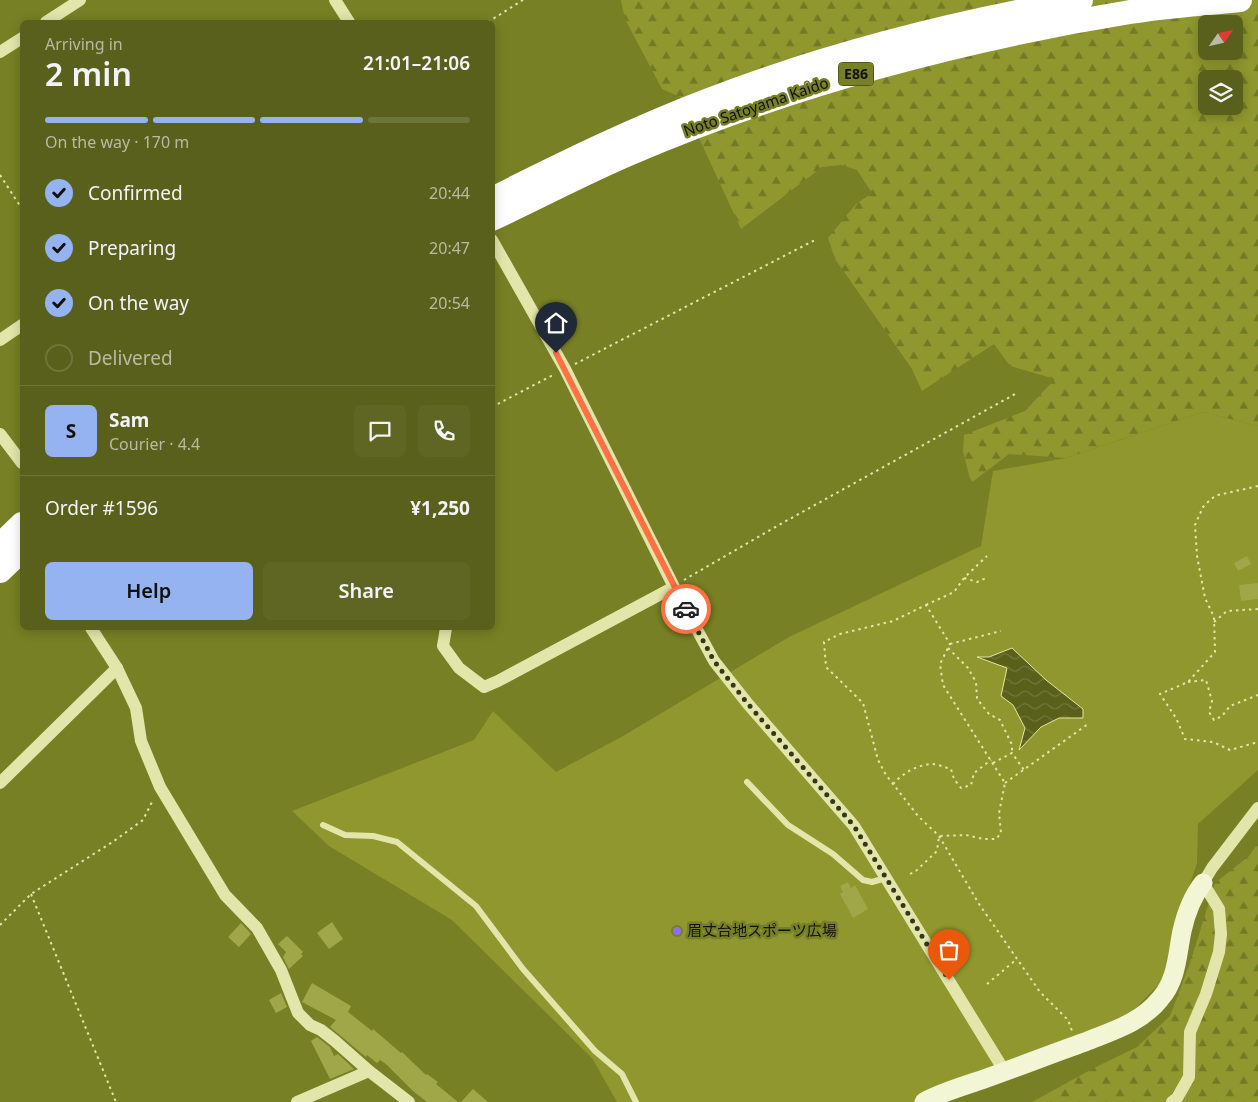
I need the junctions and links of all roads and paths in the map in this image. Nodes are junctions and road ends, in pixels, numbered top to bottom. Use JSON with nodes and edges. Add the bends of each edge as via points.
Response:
{"nodes":[{"id":1,"x":80,"y":0,"type":"edge"},
{"id":2,"x":335,"y":0,"type":"edge"},
{"id":3,"x":523,"y":0,"type":"edge"},
{"id":4,"x":1081,"y":0,"type":"edge"},
{"id":5,"x":1240,"y":0,"type":"edge"},
{"id":6,"x":49,"y":20,"type":"edge"},
{"id":7,"x":348,"y":20,"type":"edge"},
{"id":8,"x":491,"y":20,"type":"edge"},
{"id":9,"x":20,"y":39,"type":"edge"},
{"id":10,"x":0,"y":52,"type":"edge"},
{"id":11,"x":0,"y":175,"type":"edge"},
{"id":12,"x":495,"y":198,"type":"edge"},
{"id":13,"x":20,"y":206,"type":"edge"},
{"id":14,"x":495,"y":218,"type":"edge"},
{"id":15,"x":815,"y":240,"type":"dead end"},
{"id":16,"x":495,"y":245,"type":"edge"},
{"id":17,"x":20,"y":327,"type":"edge"},
{"id":18,"x":0,"y":340,"type":"edge"},
{"id":19,"x":565,"y":369,"type":"junction"},
{"id":20,"x":1017,"y":393,"type":"dead end"},
{"id":21,"x":495,"y":405,"type":"edge"},
{"id":22,"x":0,"y":434,"type":"edge"},
{"id":23,"x":20,"y":460,"type":"edge"},
{"id":24,"x":1258,"y":486,"type":"edge"},
{"id":25,"x":20,"y":526,"type":"edge"},
{"id":26,"x":0,"y":544,"type":"edge"},
{"id":27,"x":20,"y":552,"type":"edge"},
{"id":28,"x":987,"y":556,"type":"dead end"},
{"id":29,"x":0,"y":571,"type":"edge"},
{"id":30,"x":964,"y":578,"type":"junction"},
{"id":31,"x":986,"y":578,"type":"dead end"},
{"id":32,"x":674,"y":587,"type":"junction"},
{"id":33,"x":926,"y":605,"type":"junction"},
{"id":34,"x":1258,"y":609,"type":"edge"},
{"id":35,"x":1214,"y":622,"type":"junction"},
{"id":36,"x":91,"y":630,"type":"edge"},
{"id":37,"x":446,"y":630,"type":"edge"},
{"id":38,"x":1001,"y":631,"type":"dead end"},
{"id":39,"x":950,"y":644,"type":"junction"},
{"id":40,"x":948,"y":648,"type":"junction"},
{"id":41,"x":117,"y":668,"type":"junction"},
{"id":42,"x":1188,"y":682,"type":"junction"},
{"id":43,"x":1258,"y":695,"type":"edge"},
{"id":44,"x":1088,"y":724,"type":"dead end"},
{"id":45,"x":1258,"y":742,"type":"edge"},
{"id":46,"x":1012,"y":753,"type":"junction"},
{"id":47,"x":991,"y":760,"type":"junction"},
{"id":48,"x":993,"y":763,"type":"junction"},
{"id":49,"x":1024,"y":770,"type":"junction"},
{"id":50,"x":747,"y":782,"type":"dead end"},
{"id":51,"x":0,"y":783,"type":"edge"},
{"id":52,"x":1005,"y":783,"type":"junction"},
{"id":53,"x":894,"y":784,"type":"junction"},
{"id":54,"x":160,"y":787,"type":"junction"},
{"id":55,"x":1258,"y":808,"type":"edge"},
{"id":56,"x":323,"y":825,"type":"dead end"},
{"id":57,"x":939,"y":836,"type":"junction"},
{"id":58,"x":910,"y":874,"type":"dead end"},
{"id":59,"x":886,"y":878,"type":"junction"},
{"id":60,"x":1203,"y":882,"type":"junction"},
{"id":61,"x":30,"y":894,"type":"junction"},
{"id":62,"x":0,"y":925,"type":"edge"},
{"id":63,"x":1017,"y":959,"type":"junction"},
{"id":64,"x":987,"y":984,"type":"dead end"},
{"id":65,"x":1076,"y":1045,"type":"junction"},
{"id":66,"x":369,"y":1071,"type":"junction"},
{"id":67,"x":1005,"y":1072,"type":"junction"},
{"id":68,"x":116,"y":1102,"type":"edge"},
{"id":69,"x":297,"y":1102,"type":"edge"},
{"id":70,"x":409,"y":1102,"type":"edge"},
{"id":71,"x":636,"y":1102,"type":"edge"},
{"id":72,"x":924,"y":1102,"type":"edge"},
{"id":73,"x":1172,"y":1102,"type":"edge"}],
"edges":[{"from":1,"to":6,"type":"street"},
{"from":2,"to":7,"type":"street"},
{"from":3,"to":8,"type":"path"},
{"from":4,"to":12,"type":"highway","name":"Noto Satoyama Kaido","number":"E86","via":[[1018,11],[814,63],[632,131]]},
{"from":5,"to":14,"type":"highway","name":"Noto Satoyama Kaido","number":"E86","via":[[1131,12],[1023,32],[820,84],[631,153]]},
{"from":9,"to":10,"type":"street"},
{"from":11,"to":13,"type":"path"},
{"from":15,"to":19,"type":"path"},
{"from":16,"to":19,"type":"street"},
{"from":17,"to":18,"type":"street"},
{"from":19,"to":21,"type":"path"},
{"from":19,"to":32,"type":"street"},
{"from":20,"to":32,"type":"path"},
{"from":22,"to":23,"type":"street"},
{"from":24,"to":35,"type":"path","via":[[1211,499],[1202,507],[1195,525],[1196,556]]},
{"from":25,"to":26,"type":"highway"},
{"from":27,"to":29,"type":"highway"},
{"from":28,"to":30,"type":"path"},
{"from":30,"to":31,"type":"path","via":[[978,582]]},
{"from":30,"to":33,"type":"path","via":[[954,592]]},
{"from":32,"to":37,"type":"street","via":[[484,687],[459,668],[443,646]]},
{"from":32,"to":59,"type":"street","via":[[714,661],[854,826]]},
{"from":33,"to":39,"type":"path"},
{"from":33,"to":53,"type":"path","via":[[894,621],[840,634],[824,642],[826,667],[863,703],[878,760]]},
{"from":34,"to":35,"type":"path","via":[[1227,611]]},
{"from":35,"to":42,"type":"path","via":[[1215,652]]},
{"from":36,"to":41,"type":"street"},
{"from":38,"to":39,"type":"path"},
{"from":39,"to":40,"type":"path"},
{"from":40,"to":46,"type":"path","via":[[968,668],[976,682],[977,698],[981,704],[1000,720],[1012,745]]},
{"from":40,"to":47,"type":"path","via":[[940,664],[943,685]]},
{"from":41,"to":51,"type":"street"},
{"from":41,"to":54,"type":"street","via":[[136,708],[141,741]]},
{"from":42,"to":43,"type":"path","via":[[1206,680],[1212,702],[1209,712],[1214,720],[1230,706]]},
{"from":42,"to":45,"type":"path","via":[[1160,694],[1176,718],[1185,740],[1213,742],[1230,750]]},
{"from":44,"to":49,"type":"path"},
{"from":46,"to":48,"type":"path"},
{"from":46,"to":49,"type":"path"},
{"from":47,"to":48,"type":"path"},
{"from":47,"to":53,"type":"path","via":[[974,773],[971,785],[961,788],[952,769],[933,764],[913,769],[900,776]]},
{"from":48,"to":52,"type":"path"},
{"from":49,"to":52,"type":"path"},
{"from":50,"to":59,"type":"lane","via":[[788,825],[833,854],[864,880],[872,882]]},
{"from":52,"to":57,"type":"path","via":[[999,813],[1001,833],[996,839]]},
{"from":53,"to":57,"type":"path","via":[[918,816]]},
{"from":54,"to":61,"type":"path","via":[[143,820]]},
{"from":54,"to":66,"type":"street","via":[[225,895],[256,928],[281,970],[298,1013]]},
{"from":55,"to":60,"type":"street"},
{"from":56,"to":71,"type":"lane","via":[[346,835],[373,836],[397,842],[476,906],[523,969],[595,1051],[622,1074]]},
{"from":57,"to":58,"type":"path","via":[[937,851]]},
{"from":57,"to":63,"type":"path","via":[[979,904]]},
{"from":59,"to":67,"type":"street"},
{"from":60,"to":65,"type":"street","via":[[1188,908],[1177,962],[1161,999],[1135,1022]]},
{"from":60,"to":73,"type":"street","via":[[1219,909],[1219,952],[1190,1032],[1189,1077]]},
{"from":61,"to":62,"type":"path"},
{"from":61,"to":68,"type":"path"},
{"from":63,"to":64,"type":"path"},
{"from":63,"to":65,"type":"path","via":[[1040,992],[1068,1020]]},
{"from":65,"to":67,"type":"street"},
{"from":66,"to":69,"type":"street"},
{"from":66,"to":70,"type":"street"},
{"from":67,"to":72,"type":"street"}]}
